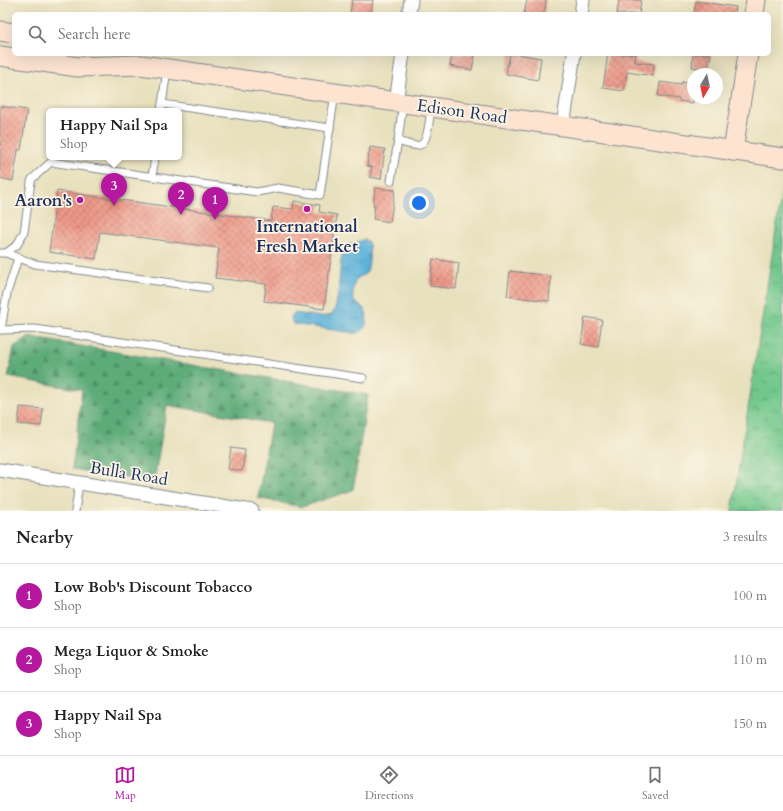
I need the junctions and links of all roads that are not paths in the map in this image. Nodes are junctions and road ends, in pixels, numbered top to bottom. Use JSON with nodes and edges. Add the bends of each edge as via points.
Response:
{"nodes":[{"id":1,"x":411,"y":0,"type":"edge"},
{"id":2,"x":583,"y":0,"type":"edge"},
{"id":3,"x":756,"y":0,"type":"edge"},
{"id":4,"x":409,"y":12,"type":"edge"},
{"id":5,"x":581,"y":12,"type":"edge"},
{"id":6,"x":754,"y":12,"type":"edge"},
{"id":7,"x":0,"y":31,"type":"edge"},
{"id":8,"x":12,"y":33,"type":"edge"},
{"id":9,"x":0,"y":56,"type":"edge"},
{"id":10,"x":118,"y":56,"type":"edge"},
{"id":11,"x":403,"y":56,"type":"edge"},
{"id":12,"x":574,"y":56,"type":"edge"},
{"id":13,"x":748,"y":56,"type":"edge"},
{"id":14,"x":141,"y":64,"type":"junction"},
{"id":15,"x":168,"y":68,"type":"junction"},
{"id":16,"x":335,"y":93,"type":"junction"},
{"id":17,"x":399,"y":102,"type":"junction"},
{"id":18,"x":162,"y":107,"type":"edge"},
{"id":19,"x":431,"y":107,"type":"junction"},
{"id":20,"x":182,"y":110,"type":"edge"},
{"id":21,"x":564,"y":126,"type":"junction"},
{"id":22,"x":330,"y":128,"type":"junction"},
{"id":23,"x":398,"y":140,"type":"junction"},
{"id":24,"x":734,"y":151,"type":"junction"},
{"id":25,"x":783,"y":158,"type":"edge"},
{"id":26,"x":50,"y":160,"type":"edge"},
{"id":27,"x":57,"y":160,"type":"edge"},
{"id":28,"x":155,"y":160,"type":"edge"},
{"id":29,"x":152,"y":177,"type":"junction"},
{"id":30,"x":391,"y":181,"type":"dead end"},
{"id":31,"x":3,"y":253,"type":"edge"},
{"id":32,"x":18,"y":258,"type":"junction"},
{"id":33,"x":208,"y":288,"type":"dead end"},
{"id":34,"x":0,"y":330,"type":"edge"},
{"id":35,"x":363,"y":378,"type":"dead end"},
{"id":36,"x":0,"y":470,"type":"edge"},
{"id":37,"x":79,"y":484,"type":"junction"},
{"id":38,"x":75,"y":511,"type":"edge"},
{"id":39,"x":252,"y":511,"type":"edge"}],
"edges":[{"from":1,"to":4,"type":"street"},
{"from":2,"to":5,"type":"street"},
{"from":3,"to":6,"type":"main road"},
{"from":7,"to":8,"type":"main road"},
{"from":9,"to":14,"type":"main road","name":"Edison Road","via":[[78,67]]},
{"from":10,"to":14,"type":"main road","name":"Edison Road"},
{"from":11,"to":17,"type":"street"},
{"from":12,"to":21,"type":"street"},
{"from":13,"to":24,"type":"main road"},
{"from":14,"to":15,"type":"main road","name":"Edison Road"},
{"from":15,"to":16,"type":"main road","name":"Edison Road"},
{"from":15,"to":18,"type":"lane"},
{"from":16,"to":17,"type":"main road","name":"Edison Road"},
{"from":16,"to":22,"type":"lane"},
{"from":17,"to":19,"type":"main road","name":"Edison Road"},
{"from":17,"to":23,"type":"lane"},
{"from":19,"to":21,"type":"main road","name":"Edison Road"},
{"from":19,"to":23,"type":"lane","via":[[424,142],[420,145]]},
{"from":20,"to":22,"type":"lane"},
{"from":21,"to":24,"type":"main road","name":"Edison Road"},
{"from":22,"to":29,"type":"lane","via":[[320,195],[278,188],[256,192]]},
{"from":23,"to":30,"type":"lane"},
{"from":24,"to":25,"type":"main road","name":"Edison Road"},
{"from":26,"to":31,"type":"lane","via":[[32,179],[24,232],[17,245]]},
{"from":27,"to":29,"type":"lane"},
{"from":28,"to":29,"type":"lane"},
{"from":31,"to":32,"type":"lane"},
{"from":32,"to":33,"type":"lane","via":[[35,264]]},
{"from":32,"to":34,"type":"lane","via":[[7,293]]},
{"from":34,"to":35,"type":"lane","via":[[35,329]]},
{"from":36,"to":37,"type":"street","name":"Bulla Road"},
{"from":37,"to":38,"type":"lane"},
{"from":37,"to":39,"type":"street","name":"Bulla Road"}]}
